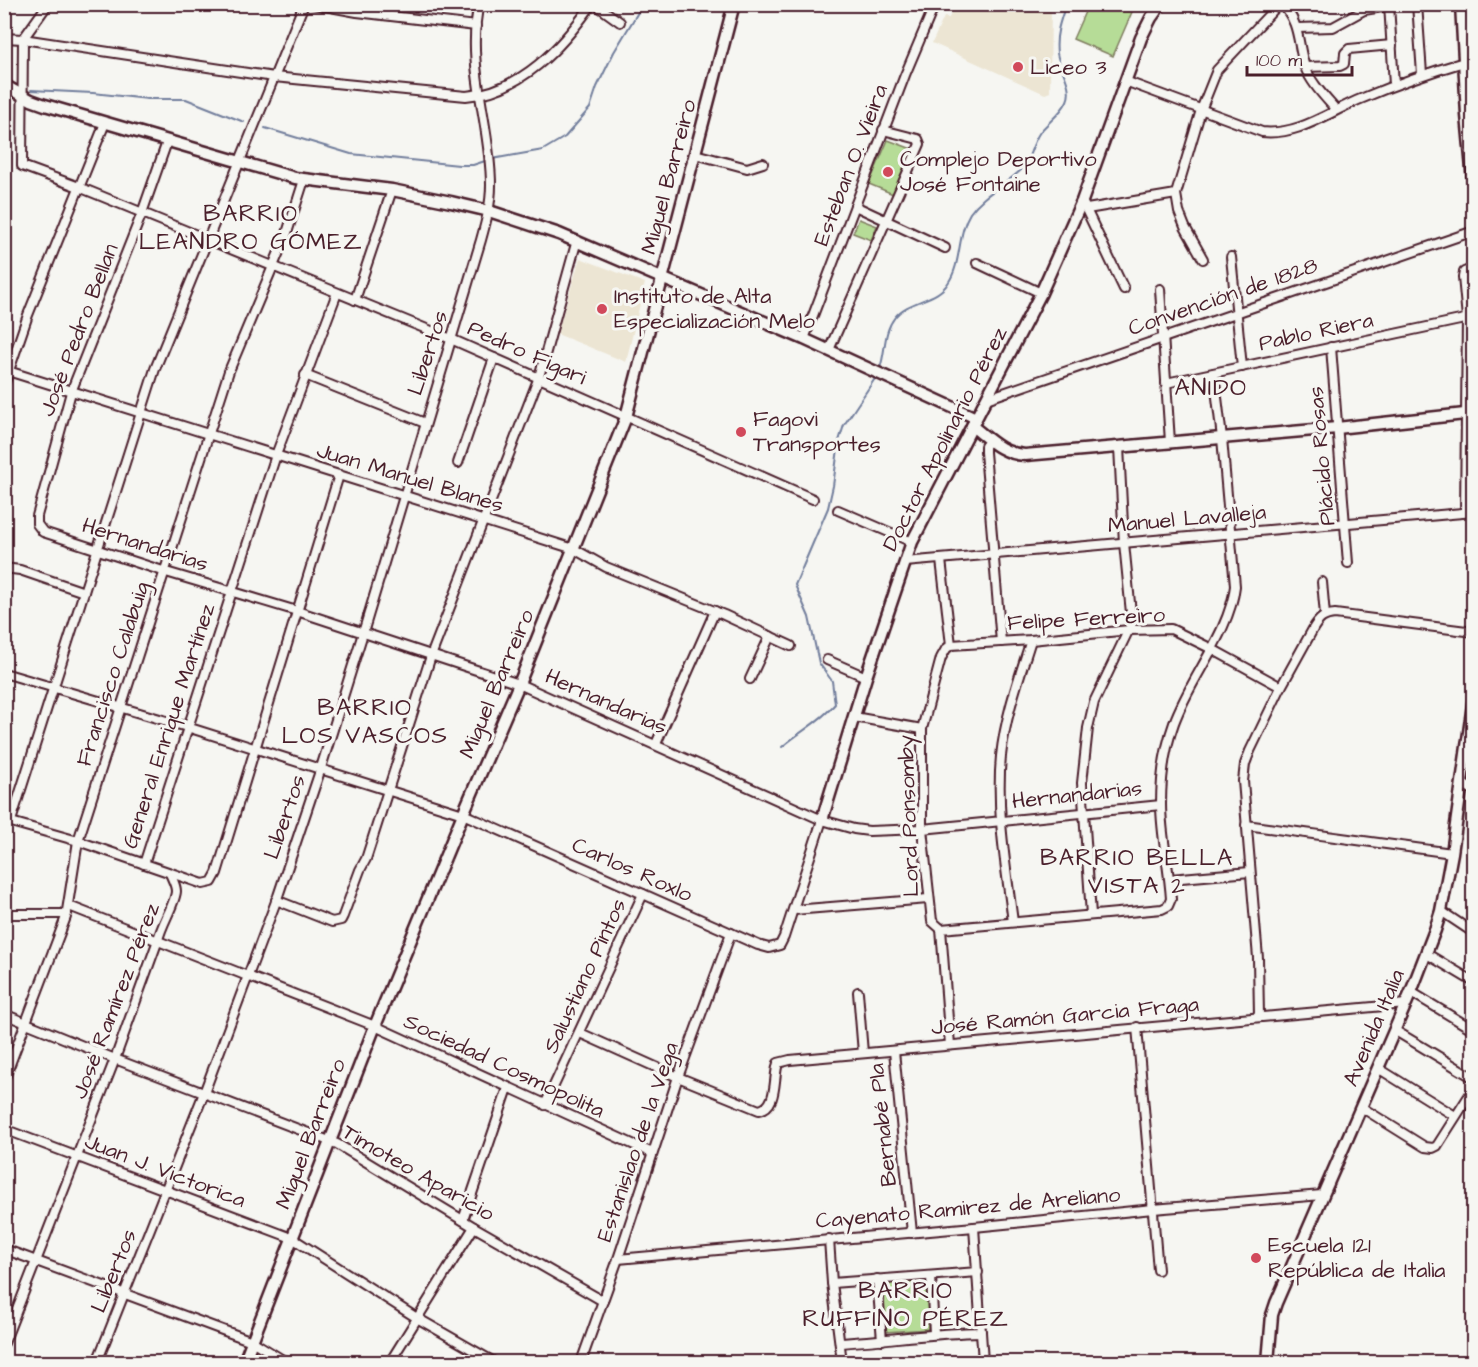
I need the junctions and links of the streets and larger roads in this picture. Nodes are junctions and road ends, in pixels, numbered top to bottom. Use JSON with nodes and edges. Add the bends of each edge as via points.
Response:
{"nodes":[{"id":1,"x":48,"y":4,"type":"edge"},
{"id":2,"x":304,"y":4,"type":"edge"},
{"id":3,"x":314,"y":4,"type":"edge"},
{"id":4,"x":479,"y":4,"type":"edge"},
{"id":5,"x":593,"y":4,"type":"edge"},
{"id":6,"x":734,"y":4,"type":"edge"},
{"id":7,"x":935,"y":4,"type":"edge"},
{"id":8,"x":1161,"y":4,"type":"edge"},
{"id":9,"x":1280,"y":4,"type":"edge"},
{"id":10,"x":1417,"y":4,"type":"edge"},
{"id":11,"x":1389,"y":5,"type":"edge"},
{"id":12,"x":1461,"y":7,"type":"edge"},
{"id":13,"x":1473,"y":11,"type":"edge"},
{"id":14,"x":620,"y":22,"type":"dead end"},
{"id":15,"x":476,"y":26,"type":"junction"},
{"id":16,"x":1297,"y":28,"type":"junction"},
{"id":17,"x":4,"y":38,"type":"edge"},
{"id":18,"x":23,"y":39,"type":"junction"},
{"id":19,"x":1392,"y":45,"type":"junction"},
{"id":20,"x":1464,"y":62,"type":"junction"},
{"id":21,"x":1305,"y":67,"type":"junction"},
{"id":22,"x":1422,"y":74,"type":"junction"},
{"id":23,"x":274,"y":77,"type":"junction"},
{"id":24,"x":1125,"y":81,"type":"junction"},
{"id":25,"x":4,"y":85,"type":"edge"},
{"id":26,"x":1394,"y":85,"type":"junction"},
{"id":27,"x":479,"y":95,"type":"junction"},
{"id":28,"x":23,"y":96,"type":"junction"},
{"id":29,"x":1201,"y":110,"type":"junction"},
{"id":30,"x":1336,"y":110,"type":"junction"},
{"id":31,"x":1470,"y":117,"type":"edge"},
{"id":32,"x":105,"y":123,"type":"junction"},
{"id":33,"x":883,"y":130,"type":"junction"},
{"id":34,"x":167,"y":142,"type":"junction"},
{"id":35,"x":695,"y":154,"type":"junction"},
{"id":36,"x":238,"y":163,"type":"junction"},
{"id":37,"x":763,"y":163,"type":"dead end"},
{"id":38,"x":304,"y":180,"type":"junction"},
{"id":39,"x":79,"y":187,"type":"junction"},
{"id":40,"x":392,"y":190,"type":"junction"},
{"id":41,"x":1473,"y":190,"type":"edge"},
{"id":42,"x":1176,"y":194,"type":"junction"},
{"id":43,"x":1085,"y":205,"type":"junction"},
{"id":44,"x":855,"y":206,"type":"junction"},
{"id":45,"x":489,"y":211,"type":"junction"},
{"id":46,"x":142,"y":213,"type":"junction"},
{"id":47,"x":887,"y":221,"type":"junction"},
{"id":48,"x":1473,"y":231,"type":"edge"},
{"id":49,"x":208,"y":240,"type":"junction"},
{"id":50,"x":577,"y":240,"type":"junction"},
{"id":51,"x":945,"y":248,"type":"dead end"},
{"id":52,"x":1231,"y":257,"type":"dead end"},
{"id":53,"x":1203,"y":260,"type":"dead end"},
{"id":54,"x":977,"y":263,"type":"dead end"},
{"id":55,"x":273,"y":267,"type":"junction"},
{"id":56,"x":1473,"y":268,"type":"edge"},
{"id":57,"x":663,"y":277,"type":"junction"},
{"id":58,"x":1125,"y":289,"type":"dead end"},
{"id":59,"x":1160,"y":289,"type":"dead end"},
{"id":60,"x":337,"y":293,"type":"junction"},
{"id":61,"x":1041,"y":293,"type":"junction"},
{"id":62,"x":355,"y":300,"type":"junction"},
{"id":63,"x":1237,"y":311,"type":"junction"},
{"id":64,"x":1470,"y":317,"type":"edge"},
{"id":65,"x":1162,"y":336,"type":"junction"},
{"id":66,"x":451,"y":339,"type":"junction"},
{"id":67,"x":804,"y":339,"type":"junction"},
{"id":68,"x":1331,"y":347,"type":"junction"},
{"id":69,"x":829,"y":350,"type":"junction"},
{"id":70,"x":494,"y":358,"type":"junction"},
{"id":71,"x":1242,"y":367,"type":"junction"},
{"id":72,"x":8,"y":371,"type":"junction"},
{"id":73,"x":1214,"y":373,"type":"junction"},
{"id":74,"x":305,"y":375,"type":"junction"},
{"id":75,"x":539,"y":377,"type":"junction"},
{"id":76,"x":1166,"y":383,"type":"junction"},
{"id":77,"x":4,"y":385,"type":"edge"},
{"id":78,"x":71,"y":392,"type":"junction"},
{"id":79,"x":986,"y":399,"type":"junction"},
{"id":80,"x":143,"y":413,"type":"junction"},
{"id":81,"x":1470,"y":414,"type":"edge"},
{"id":82,"x":626,"y":417,"type":"junction"},
{"id":83,"x":974,"y":422,"type":"junction"},
{"id":84,"x":425,"y":423,"type":"junction"},
{"id":85,"x":1337,"y":428,"type":"junction"},
{"id":86,"x":209,"y":433,"type":"junction"},
{"id":87,"x":1222,"y":438,"type":"junction"},
{"id":88,"x":990,"y":440,"type":"junction"},
{"id":89,"x":1170,"y":442,"type":"junction"},
{"id":90,"x":1119,"y":447,"type":"junction"},
{"id":91,"x":276,"y":455,"type":"junction"},
{"id":92,"x":458,"y":464,"type":"dead end"},
{"id":93,"x":339,"y":475,"type":"junction"},
{"id":94,"x":404,"y":495,"type":"junction"},
{"id":95,"x":813,"y":499,"type":"dead end"},
{"id":96,"x":838,"y":510,"type":"dead end"},
{"id":97,"x":1469,"y":512,"type":"edge"},
{"id":98,"x":484,"y":520,"type":"junction"},
{"id":99,"x":1345,"y":523,"type":"junction"},
{"id":100,"x":43,"y":532,"type":"joint"},
{"id":101,"x":1230,"y":533,"type":"junction"},
{"id":102,"x":912,"y":542,"type":"junction"},
{"id":103,"x":1124,"y":543,"type":"junction"},
{"id":104,"x":574,"y":549,"type":"junction"},
{"id":105,"x":99,"y":550,"type":"junction"},
{"id":106,"x":994,"y":555,"type":"junction"},
{"id":107,"x":941,"y":560,"type":"junction"},
{"id":108,"x":904,"y":562,"type":"junction"},
{"id":109,"x":1348,"y":563,"type":"dead end"},
{"id":110,"x":4,"y":568,"type":"edge"},
{"id":111,"x":166,"y":572,"type":"junction"},
{"id":112,"x":1322,"y":582,"type":"dead end"},
{"id":113,"x":230,"y":591,"type":"junction"},
{"id":114,"x":84,"y":592,"type":"junction"},
{"id":115,"x":297,"y":611,"type":"junction"},
{"id":116,"x":715,"y":611,"type":"junction"},
{"id":117,"x":1325,"y":615,"type":"junction"},
{"id":118,"x":1129,"y":630,"type":"junction"},
{"id":119,"x":1473,"y":632,"type":"edge"},
{"id":120,"x":363,"y":633,"type":"junction"},
{"id":121,"x":770,"y":636,"type":"junction"},
{"id":122,"x":1031,"y":640,"type":"junction"},
{"id":123,"x":1001,"y":642,"type":"junction"},
{"id":124,"x":951,"y":645,"type":"junction"},
{"id":125,"x":791,"y":646,"type":"dead end"},
{"id":126,"x":1210,"y":648,"type":"junction"},
{"id":127,"x":431,"y":656,"type":"junction"},
{"id":128,"x":826,"y":660,"type":"dead end"},
{"id":129,"x":4,"y":673,"type":"edge"},
{"id":130,"x":866,"y":677,"type":"junction"},
{"id":131,"x":750,"y":679,"type":"dead end"},
{"id":132,"x":519,"y":684,"type":"junction"},
{"id":133,"x":53,"y":687,"type":"junction"},
{"id":134,"x":1281,"y":687,"type":"junction"},
{"id":135,"x":1473,"y":697,"type":"edge"},
{"id":136,"x":120,"y":707,"type":"junction"},
{"id":137,"x":854,"y":717,"type":"junction"},
{"id":138,"x":187,"y":728,"type":"junction"},
{"id":139,"x":922,"y":729,"type":"junction"},
{"id":140,"x":656,"y":744,"type":"junction"},
{"id":141,"x":1470,"y":744,"type":"edge"},
{"id":142,"x":255,"y":750,"type":"junction"},
{"id":143,"x":320,"y":771,"type":"junction"},
{"id":144,"x":1462,"y":783,"type":"junction"},
{"id":145,"x":389,"y":790,"type":"junction"},
{"id":146,"x":1473,"y":791,"type":"edge"},
{"id":147,"x":1161,"y":805,"type":"junction"},
{"id":148,"x":1083,"y":812,"type":"junction"},
{"id":149,"x":463,"y":814,"type":"junction"},
{"id":150,"x":8,"y":820,"type":"edge"},
{"id":151,"x":822,"y":820,"type":"junction"},
{"id":152,"x":1000,"y":821,"type":"junction"},
{"id":153,"x":1246,"y":825,"type":"junction"},
{"id":154,"x":922,"y":829,"type":"junction"},
{"id":155,"x":78,"y":841,"type":"junction"},
{"id":156,"x":1452,"y":853,"type":"junction"},
{"id":157,"x":144,"y":864,"type":"junction"},
{"id":158,"x":1250,"y":872,"type":"junction"},
{"id":159,"x":170,"y":873,"type":"junction"},
{"id":160,"x":1170,"y":879,"type":"junction"},
{"id":161,"x":643,"y":894,"type":"junction"},
{"id":162,"x":928,"y":899,"type":"junction"},
{"id":163,"x":276,"y":900,"type":"junction"},
{"id":164,"x":68,"y":910,"type":"junction"},
{"id":165,"x":794,"y":910,"type":"junction"},
{"id":166,"x":1442,"y":911,"type":"junction"},
{"id":167,"x":4,"y":914,"type":"edge"},
{"id":168,"x":1091,"y":915,"type":"junction"},
{"id":169,"x":1013,"y":922,"type":"junction"},
{"id":170,"x":941,"y":929,"type":"junction"},
{"id":171,"x":731,"y":933,"type":"junction"},
{"id":172,"x":1473,"y":933,"type":"edge"},
{"id":173,"x":784,"y":937,"type":"joint"},
{"id":174,"x":158,"y":940,"type":"junction"},
{"id":175,"x":1427,"y":954,"type":"junction"},
{"id":176,"x":247,"y":975,"type":"junction"},
{"id":177,"x":1473,"y":982,"type":"edge"},
{"id":178,"x":858,"y":992,"type":"dead end"},
{"id":179,"x":1411,"y":992,"type":"junction"},
{"id":180,"x":1406,"y":1004,"type":"junction"},
{"id":181,"x":4,"y":1014,"type":"edge"},
{"id":182,"x":1259,"y":1016,"type":"junction"},
{"id":183,"x":26,"y":1022,"type":"junction"},
{"id":184,"x":375,"y":1026,"type":"junction"},
{"id":185,"x":1137,"y":1027,"type":"junction"},
{"id":186,"x":1394,"y":1030,"type":"junction"},
{"id":187,"x":1473,"y":1030,"type":"edge"},
{"id":188,"x":580,"y":1033,"type":"junction"},
{"id":189,"x":950,"y":1045,"type":"junction"},
{"id":190,"x":894,"y":1051,"type":"junction"},
{"id":191,"x":863,"y":1053,"type":"junction"},
{"id":192,"x":115,"y":1059,"type":"junction"},
{"id":193,"x":1378,"y":1068,"type":"junction"},
{"id":194,"x":678,"y":1077,"type":"junction"},
{"id":195,"x":1473,"y":1078,"type":"edge"},
{"id":196,"x":4,"y":1080,"type":"edge"},
{"id":197,"x":508,"y":1088,"type":"junction"},
{"id":198,"x":1473,"y":1088,"type":"edge"},
{"id":199,"x":204,"y":1093,"type":"junction"},
{"id":200,"x":545,"y":1105,"type":"junction"},
{"id":201,"x":1361,"y":1107,"type":"junction"},
{"id":202,"x":1455,"y":1116,"type":"junction"},
{"id":203,"x":4,"y":1130,"type":"edge"},
{"id":204,"x":329,"y":1140,"type":"junction"},
{"id":205,"x":652,"y":1153,"type":"junction"},
{"id":206,"x":76,"y":1156,"type":"junction"},
{"id":207,"x":166,"y":1190,"type":"junction"},
{"id":208,"x":1322,"y":1195,"type":"junction"},
{"id":209,"x":1153,"y":1209,"type":"junction"},
{"id":210,"x":463,"y":1220,"type":"junction"},
{"id":211,"x":474,"y":1227,"type":"junction"},
{"id":212,"x":974,"y":1227,"type":"junction"},
{"id":213,"x":912,"y":1233,"type":"junction"},
{"id":214,"x":292,"y":1238,"type":"junction"},
{"id":215,"x":829,"y":1239,"type":"junction"},
{"id":216,"x":4,"y":1249,"type":"edge"},
{"id":217,"x":618,"y":1259,"type":"junction"},
{"id":218,"x":37,"y":1261,"type":"junction"},
{"id":219,"x":1158,"y":1270,"type":"dead end"},
{"id":220,"x":978,"y":1272,"type":"junction"},
{"id":221,"x":931,"y":1276,"type":"junction"},
{"id":222,"x":877,"y":1279,"type":"junction"},
{"id":223,"x":832,"y":1283,"type":"junction"},
{"id":224,"x":124,"y":1294,"type":"junction"},
{"id":225,"x":603,"y":1301,"type":"junction"},
{"id":226,"x":417,"y":1318,"type":"junction"},
{"id":227,"x":981,"y":1332,"type":"junction"},
{"id":228,"x":934,"y":1333,"type":"junction"},
{"id":229,"x":882,"y":1340,"type":"junction"},
{"id":230,"x":252,"y":1341,"type":"junction"},
{"id":231,"x":4,"y":1343,"type":"edge"},
{"id":232,"x":840,"y":1343,"type":"junction"},
{"id":233,"x":97,"y":1362,"type":"edge"},
{"id":234,"x":244,"y":1362,"type":"edge"},
{"id":235,"x":286,"y":1362,"type":"edge"},
{"id":236,"x":390,"y":1362,"type":"edge"},
{"id":237,"x":494,"y":1362,"type":"edge"},
{"id":238,"x":581,"y":1362,"type":"edge"},
{"id":239,"x":842,"y":1362,"type":"edge"},
{"id":240,"x":984,"y":1362,"type":"edge"},
{"id":241,"x":1266,"y":1362,"type":"edge"}],
"edges":[{"from":1,"to":18,"type":"street"},
{"from":2,"to":23,"type":"street"},
{"from":3,"to":15,"type":"street"},
{"from":4,"to":15,"type":"street","name":"Libertos"},
{"from":5,"to":14,"type":"street"},
{"from":5,"to":27,"type":"street","via":[[564,40],[525,75]]},
{"from":6,"to":35,"type":"street","name":"Miguel Barreiro"},
{"from":7,"to":33,"type":"street","name":"Esteban O. Vieira"},
{"from":8,"to":24,"type":"street","name":"Doctor Apolinario Pérez","via":[[1146,28]]},
{"from":9,"to":16,"type":"street"},
{"from":9,"to":29,"type":"street","via":[[1217,70]]},
{"from":10,"to":22,"type":"street"},
{"from":11,"to":16,"type":"street","via":[[1364,10],[1333,27]]},
{"from":11,"to":19,"type":"street"},
{"from":12,"to":13,"type":"street"},
{"from":12,"to":20,"type":"street"},
{"from":15,"to":27,"type":"street","name":"Libertos"},
{"from":16,"to":21,"type":"street"},
{"from":17,"to":18,"type":"street"},
{"from":18,"to":23,"type":"street"},
{"from":18,"to":28,"type":"street"},
{"from":19,"to":21,"type":"street","via":[[1349,49],[1340,66]]},
{"from":19,"to":26,"type":"street"},
{"from":20,"to":22,"type":"street"},
{"from":20,"to":31,"type":"street"},
{"from":21,"to":30,"type":"street"},
{"from":22,"to":26,"type":"street"},
{"from":23,"to":27,"type":"street"},
{"from":23,"to":36,"type":"street"},
{"from":24,"to":29,"type":"street"},
{"from":24,"to":43,"type":"street","name":"Doctor Apolinario Pérez"},
{"from":25,"to":28,"type":"street"},
{"from":26,"to":30,"type":"street"},
{"from":27,"to":45,"type":"street","name":"Libertos","via":[[490,174]]},
{"from":28,"to":32,"type":"street"},
{"from":28,"to":39,"type":"street","name":"Pedro Figari","via":[[22,166]]},
{"from":29,"to":30,"type":"street","via":[[1276,134],[1300,128]]},
{"from":29,"to":42,"type":"street"},
{"from":31,"to":41,"type":"street"},
{"from":32,"to":34,"type":"street"},
{"from":32,"to":39,"type":"street"},
{"from":33,"to":44,"type":"street","name":"Esteban O. Vieira"},
{"from":33,"to":47,"type":"street","via":[[920,144]]},
{"from":34,"to":36,"type":"street"},
{"from":34,"to":46,"type":"street","name":"José Pedro Bellan"},
{"from":35,"to":37,"type":"street","via":[[747,168]]},
{"from":35,"to":57,"type":"street","name":"Miguel Barreiro"},
{"from":36,"to":38,"type":"street"},
{"from":36,"to":49,"type":"street"},
{"from":38,"to":40,"type":"street"},
{"from":38,"to":55,"type":"street","name":"Francisco Calabuig"},
{"from":39,"to":46,"type":"street","name":"Pedro Figari"},
{"from":39,"to":72,"type":"street"},
{"from":40,"to":45,"type":"street"},
{"from":40,"to":62,"type":"street"},
{"from":42,"to":43,"type":"street"},
{"from":42,"to":53,"type":"street","via":[[1185,227]]},
{"from":43,"to":58,"type":"street"},
{"from":43,"to":61,"type":"street","name":"Doctor Apolinario Pérez"},
{"from":44,"to":47,"type":"street"},
{"from":44,"to":67,"type":"street","name":"Esteban O. Vieira"},
{"from":45,"to":50,"type":"street"},
{"from":45,"to":66,"type":"street","name":"Libertos"},
{"from":46,"to":49,"type":"street","name":"Pedro Figari"},
{"from":46,"to":78,"type":"street","name":"José Pedro Bellan"},
{"from":47,"to":51,"type":"street"},
{"from":47,"to":69,"type":"street"},
{"from":48,"to":63,"type":"street","name":"Convención de 1828"},
{"from":49,"to":55,"type":"street","name":"Pedro Figari"},
{"from":49,"to":80,"type":"street","via":[[155,369]]},
{"from":50,"to":57,"type":"street"},
{"from":50,"to":75,"type":"street"},
{"from":52,"to":63,"type":"street"},
{"from":54,"to":61,"type":"street"},
{"from":55,"to":60,"type":"street","name":"Pedro Figari"},
{"from":55,"to":86,"type":"street","name":"Francisco Calabuig","via":[[229,371]]},
{"from":56,"to":64,"type":"street","via":[[1464,272],[1463,277]]},
{"from":57,"to":67,"type":"street"},
{"from":57,"to":82,"type":"street","name":"Miguel Barreiro"},
{"from":59,"to":65,"type":"street"},
{"from":60,"to":62,"type":"street","name":"Pedro Figari"},
{"from":60,"to":74,"type":"street","name":"General Enrique Martínez"},
{"from":61,"to":79,"type":"street","name":"Doctor Apolinario Pérez"},
{"from":62,"to":66,"type":"street","name":"Pedro Figari"},
{"from":63,"to":65,"type":"street","name":"Convención de 1828"},
{"from":63,"to":71,"type":"street"},
{"from":64,"to":68,"type":"street","name":"Pablo Riera"},
{"from":64,"to":81,"type":"street"},
{"from":65,"to":76,"type":"street"},
{"from":65,"to":79,"type":"street","name":"Convención de 1828"},
{"from":66,"to":70,"type":"street","name":"Pedro Figari"},
{"from":66,"to":84,"type":"street","name":"Libertos"},
{"from":67,"to":69,"type":"street"},
{"from":68,"to":71,"type":"street","name":"Pablo Riera"},
{"from":68,"to":85,"type":"street","name":"Plácido Rosas"},
{"from":69,"to":83,"type":"street"},
{"from":70,"to":75,"type":"street","name":"Pedro Figari"},
{"from":70,"to":92,"type":"street"},
{"from":71,"to":73,"type":"street","name":"Pablo Riera"},
{"from":72,"to":77,"type":"street"},
{"from":72,"to":78,"type":"street","name":"Juan Manuel Blanes"},
{"from":73,"to":76,"type":"street","name":"Pablo Riera"},
{"from":73,"to":87,"type":"street"},
{"from":74,"to":84,"type":"street"},
{"from":74,"to":91,"type":"street","name":"General Enrique Martínez"},
{"from":75,"to":82,"type":"street","name":"Pedro Figari"},
{"from":75,"to":98,"type":"street"},
{"from":76,"to":89,"type":"street"},
{"from":78,"to":80,"type":"street","name":"Juan Manuel Blanes"},
{"from":78,"to":100,"type":"street","name":"José Pedro Bellan","via":[[37,516]]},
{"from":79,"to":83,"type":"street","name":"Doctor Apolinario Pérez"},
{"from":80,"to":86,"type":"street","name":"Juan Manuel Blanes"},
{"from":80,"to":105,"type":"street"},
{"from":81,"to":85,"type":"street"},
{"from":81,"to":97,"type":"street"},
{"from":82,"to":95,"type":"street","name":"Pedro Figari"},
{"from":82,"to":104,"type":"street","name":"Miguel Barreiro"},
{"from":83,"to":88,"type":"street"},
{"from":83,"to":102,"type":"street","name":"Doctor Apolinario Pérez"},
{"from":84,"to":94,"type":"street","name":"Libertos"},
{"from":85,"to":87,"type":"street"},
{"from":85,"to":99,"type":"street","name":"Plácido Rosas"},
{"from":86,"to":91,"type":"street","name":"Juan Manuel Blanes"},
{"from":86,"to":111,"type":"street","name":"Francisco Calabuig"},
{"from":87,"to":89,"type":"street"},
{"from":87,"to":101,"type":"street"},
{"from":88,"to":90,"type":"street","via":[[1013,454]]},
{"from":88,"to":106,"type":"street","via":[[985,452]]},
{"from":89,"to":90,"type":"street"},
{"from":90,"to":103,"type":"street"},
{"from":91,"to":93,"type":"street","name":"Juan Manuel Blanes"},
{"from":91,"to":113,"type":"street","name":"General Enrique Martínez"},
{"from":93,"to":94,"type":"street","name":"Juan Manuel Blanes"},
{"from":93,"to":115,"type":"street"},
{"from":94,"to":98,"type":"street","name":"Juan Manuel Blanes"},
{"from":94,"to":120,"type":"street","name":"Libertos"},
{"from":96,"to":102,"type":"street"},
{"from":97,"to":99,"type":"street","name":"Manuel Lavalleja"},
{"from":98,"to":104,"type":"street","name":"Juan Manuel Blanes"},
{"from":98,"to":127,"type":"street"},
{"from":99,"to":101,"type":"street","name":"Manuel Lavalleja"},
{"from":99,"to":109,"type":"street","name":"Plácido Rosas"},
{"from":100,"to":105,"type":"street","name":"Hernandarias"},
{"from":101,"to":103,"type":"street","name":"Manuel Lavalleja"},
{"from":101,"to":126,"type":"street","via":[[1233,603]]},
{"from":102,"to":108,"type":"street","name":"Doctor Apolinario Pérez"},
{"from":103,"to":106,"type":"street","name":"Manuel Lavalleja"},
{"from":103,"to":118,"type":"street","via":[[1132,622]]},
{"from":104,"to":116,"type":"street","name":"Juan Manuel Blanes","via":[[631,578]]},
{"from":104,"to":132,"type":"street","name":"Miguel Barreiro"},
{"from":105,"to":111,"type":"street","name":"Hernandarias"},
{"from":105,"to":114,"type":"street"},
{"from":106,"to":107,"type":"street","name":"Manuel Lavalleja"},
{"from":106,"to":123,"type":"street"},
{"from":107,"to":108,"type":"street","name":"Manuel Lavalleja"},
{"from":107,"to":124,"type":"street"},
{"from":108,"to":130,"type":"street","name":"Doctor Apolinario Pérez"},
{"from":110,"to":114,"type":"street"},
{"from":111,"to":113,"type":"street","name":"Hernandarias"},
{"from":111,"to":136,"type":"street","name":"Francisco Calabuig"},
{"from":112,"to":117,"type":"street"},
{"from":113,"to":115,"type":"street","name":"Hernandarias"},
{"from":113,"to":138,"type":"street","name":"General Enrique Martínez"},
{"from":114,"to":133,"type":"street"},
{"from":115,"to":120,"type":"street","name":"Hernandarias"},
{"from":115,"to":142,"type":"street"},
{"from":116,"to":121,"type":"street","name":"Juan Manuel Blanes"},
{"from":116,"to":140,"type":"street"},
{"from":117,"to":119,"type":"street"},
{"from":117,"to":134,"type":"street"},
{"from":118,"to":122,"type":"street","name":"Felipe Ferreiro"},
{"from":118,"to":126,"type":"street","name":"Felipe Ferreiro","via":[[1171,629]]},
{"from":118,"to":148,"type":"street","via":[[1094,702],[1084,757]]},
{"from":120,"to":127,"type":"street","name":"Hernandarias"},
{"from":120,"to":143,"type":"street","name":"Libertos"},
{"from":121,"to":125,"type":"street","name":"Juan Manuel Blanes"},
{"from":121,"to":131,"type":"street"},
{"from":122,"to":123,"type":"street","name":"Felipe Ferreiro"},
{"from":122,"to":152,"type":"street","via":[[1012,701],[1001,756]]},
{"from":123,"to":124,"type":"street","name":"Felipe Ferreiro"},
{"from":124,"to":139,"type":"street","name":"Lord Ponsomby","via":[[941,658]]},
{"from":126,"to":134,"type":"street","name":"Felipe Ferreiro"},
{"from":126,"to":147,"type":"street","via":[[1174,722],[1166,748]]},
{"from":127,"to":132,"type":"street","name":"Hernandarias"},
{"from":127,"to":145,"type":"street"},
{"from":128,"to":130,"type":"street"},
{"from":129,"to":133,"type":"street","name":"Carlos Roxlo"},
{"from":130,"to":137,"type":"street","name":"Doctor Apolinario Pérez"},
{"from":132,"to":140,"type":"street","name":"Hernandarias"},
{"from":132,"to":149,"type":"street","name":"Miguel Barreiro"},
{"from":133,"to":136,"type":"street","name":"Carlos Roxlo"},
{"from":133,"to":150,"type":"street"},
{"from":134,"to":153,"type":"street","via":[[1245,764]]},
{"from":135,"to":141,"type":"street","name":"Avenida Italia"},
{"from":136,"to":138,"type":"street","name":"Carlos Roxlo"},
{"from":136,"to":155,"type":"street","name":"Francisco Calabuig"},
{"from":137,"to":139,"type":"street"},
{"from":137,"to":151,"type":"street","name":"Doctor Apolinario Pérez"},
{"from":138,"to":142,"type":"street","name":"Carlos Roxlo"},
{"from":138,"to":157,"type":"street","name":"General Enrique Martínez"},
{"from":139,"to":154,"type":"street","name":"Lord Ponsomby"},
{"from":140,"to":151,"type":"street","name":"Hernandarias"},
{"from":141,"to":144,"type":"street","name":"Avenida Italia"},
{"from":142,"to":143,"type":"street","name":"Carlos Roxlo"},
{"from":142,"to":159,"type":"street","via":[[212,882],[203,884]]},
{"from":143,"to":145,"type":"street","name":"Carlos Roxlo"},
{"from":143,"to":163,"type":"street","name":"Libertos"},
{"from":144,"to":146,"type":"street"},
{"from":144,"to":156,"type":"street","name":"Avenida Italia"},
{"from":145,"to":149,"type":"street","name":"Carlos Roxlo"},
{"from":145,"to":163,"type":"street","via":[[341,920],[332,922]]},
{"from":147,"to":148,"type":"street","name":"Hernandarias"},
{"from":147,"to":160,"type":"street"},
{"from":148,"to":152,"type":"street","name":"Hernandarias"},
{"from":148,"to":168,"type":"street"},
{"from":149,"to":161,"type":"street","name":"Carlos Roxlo"},
{"from":149,"to":184,"type":"street","name":"Miguel Barreiro"},
{"from":150,"to":155,"type":"street"},
{"from":151,"to":154,"type":"street","name":"Hernandarias","via":[[869,831]]},
{"from":151,"to":165,"type":"street","name":"Doctor Apolinario Pérez"},
{"from":152,"to":154,"type":"street","name":"Hernandarias"},
{"from":152,"to":169,"type":"street"},
{"from":153,"to":156,"type":"street"},
{"from":153,"to":158,"type":"street"},
{"from":154,"to":162,"type":"street","name":"Lord Ponsomby"},
{"from":155,"to":157,"type":"street"},
{"from":155,"to":164,"type":"street","name":"Francisco Calabuig"},
{"from":156,"to":166,"type":"street","name":"Avenida Italia"},
{"from":157,"to":159,"type":"street"},
{"from":158,"to":160,"type":"street"},
{"from":158,"to":182,"type":"street"},
{"from":159,"to":174,"type":"street","name":"José Ramírez Pérez","via":[[176,894]]},
{"from":160,"to":168,"type":"street","via":[[1171,899],[1162,909]]},
{"from":161,"to":171,"type":"street","name":"Carlos Roxlo"},
{"from":161,"to":188,"type":"street","name":"Salustiano Pintos"},
{"from":162,"to":165,"type":"street"},
{"from":162,"to":170,"type":"street","name":"Lord Ponsomby","via":[[932,921]]},
{"from":163,"to":176,"type":"street","name":"Libertos"},
{"from":164,"to":167,"type":"street"},
{"from":164,"to":174,"type":"street","name":"Sociedad Cosmopolita"},
{"from":164,"to":183,"type":"street","name":"Francisco Calabuig"},
{"from":165,"to":173,"type":"street","name":"Doctor Apolinario Pérez"},
{"from":166,"to":172,"type":"street"},
{"from":166,"to":175,"type":"street","name":"Avenida Italia"},
{"from":168,"to":169,"type":"street"},
{"from":169,"to":170,"type":"street"},
{"from":170,"to":189,"type":"street"},
{"from":171,"to":173,"type":"street","name":"Carlos Roxlo","via":[[769,948],[780,945]]},
{"from":171,"to":194,"type":"street","name":"Estanislao de la Vega"},
{"from":174,"to":176,"type":"street","name":"Sociedad Cosmopolita"},
{"from":174,"to":192,"type":"street","name":"José Ramírez Pérez"},
{"from":175,"to":177,"type":"street"},
{"from":175,"to":179,"type":"street","name":"Avenida Italia"},
{"from":176,"to":184,"type":"street","name":"Sociedad Cosmopolita"},
{"from":176,"to":199,"type":"street","name":"Libertos"},
{"from":178,"to":191,"type":"street"},
{"from":179,"to":180,"type":"street","name":"Avenida Italia"},
{"from":179,"to":187,"type":"street"},
{"from":180,"to":182,"type":"street","name":"José Ramón Garcia Fraga"},
{"from":180,"to":186,"type":"street","name":"Avenida Italia"},
{"from":181,"to":183,"type":"street","name":"Timoteo Aparicio"},
{"from":182,"to":185,"type":"street","name":"José Ramón Garcia Fraga"},
{"from":183,"to":192,"type":"street","name":"Timoteo Aparicio"},
{"from":183,"to":196,"type":"street","name":"Francisco Calabuig"},
{"from":184,"to":197,"type":"street","name":"Sociedad Cosmopolita"},
{"from":184,"to":204,"type":"street","name":"Miguel Barreiro"},
{"from":185,"to":189,"type":"street","name":"José Ramón Garcia Fraga"},
{"from":185,"to":209,"type":"street"},
{"from":186,"to":193,"type":"street","name":"Avenida Italia"},
{"from":186,"to":195,"type":"street"},
{"from":188,"to":194,"type":"street"},
{"from":188,"to":200,"type":"street","name":"Salustiano Pintos"},
{"from":189,"to":190,"type":"street","name":"José Ramón Garcia Fraga"},
{"from":190,"to":191,"type":"street","name":"José Ramón Garcia Fraga"},
{"from":190,"to":213,"type":"street","name":"Bernabé Pla"},
{"from":191,"to":194,"type":"street","name":"José Ramón Garcia Fraga","via":[[782,1061],[776,1068],[771,1102],[765,1109],[753,1109]]},
{"from":192,"to":199,"type":"street","name":"Timoteo Aparicio"},
{"from":192,"to":206,"type":"street","name":"José Ramírez Pérez"},
{"from":193,"to":201,"type":"street","name":"Avenida Italia"},
{"from":193,"to":202,"type":"street"},
{"from":194,"to":205,"type":"street","name":"Estanislao de la Vega"},
{"from":197,"to":200,"type":"street","name":"Sociedad Cosmopolita"},
{"from":197,"to":210,"type":"street"},
{"from":198,"to":202,"type":"street"},
{"from":199,"to":204,"type":"street","name":"Timoteo Aparicio"},
{"from":199,"to":207,"type":"street","name":"Libertos"},
{"from":200,"to":205,"type":"street","name":"Sociedad Cosmopolita"},
{"from":201,"to":202,"type":"street","via":[[1429,1149],[1437,1146]]},
{"from":201,"to":208,"type":"street","name":"Avenida Italia"},
{"from":203,"to":206,"type":"street","name":"Juan J. Victorica"},
{"from":204,"to":210,"type":"street","name":"Timoteo Aparicio"},
{"from":204,"to":214,"type":"street","name":"Miguel Barreiro"},
{"from":205,"to":217,"type":"street","name":"Estanislao de la Vega"},
{"from":206,"to":207,"type":"street","name":"Juan J. Victorica"},
{"from":206,"to":218,"type":"street","name":"José Ramírez Pérez"},
{"from":207,"to":214,"type":"street","name":"Juan J. Victorica"},
{"from":207,"to":224,"type":"street","name":"Libertos"},
{"from":208,"to":209,"type":"street","name":"Cayenato Ramirez de Areliano"},
{"from":208,"to":241,"type":"street","name":"Avenida Italia","via":[[1276,1302]]},
{"from":209,"to":212,"type":"street","name":"Cayenato Ramirez de Areliano"},
{"from":209,"to":219,"type":"street"},
{"from":210,"to":211,"type":"street","name":"Timoteo Aparicio"},
{"from":211,"to":225,"type":"street","name":"Timoteo Aparicio"},
{"from":211,"to":226,"type":"street"},
{"from":212,"to":213,"type":"street","name":"Cayenato Ramirez de Areliano"},
{"from":212,"to":220,"type":"street"},
{"from":213,"to":215,"type":"street","name":"Cayenato Ramirez de Areliano"},
{"from":214,"to":226,"type":"street","name":"Juan J. Victorica"},
{"from":214,"to":230,"type":"street","name":"Miguel Barreiro"},
{"from":215,"to":217,"type":"street","name":"Cayenato Ramirez de Areliano"},
{"from":215,"to":223,"type":"street"},
{"from":216,"to":218,"type":"street"},
{"from":217,"to":225,"type":"street","name":"Estanislao de la Vega"},
{"from":218,"to":224,"type":"street"},
{"from":218,"to":231,"type":"street","name":"José Ramírez Pérez"},
{"from":220,"to":221,"type":"street"},
{"from":220,"to":227,"type":"street"},
{"from":221,"to":222,"type":"street"},
{"from":221,"to":228,"type":"street"},
{"from":222,"to":223,"type":"street"},
{"from":222,"to":229,"type":"street"},
{"from":223,"to":232,"type":"street"},
{"from":224,"to":230,"type":"street"},
{"from":224,"to":233,"type":"street","name":"Libertos"},
{"from":225,"to":238,"type":"street","name":"Estanislao de la Vega"},
{"from":226,"to":236,"type":"street"},
{"from":226,"to":237,"type":"street","name":"Juan J. Victorica"},
{"from":227,"to":228,"type":"street"},
{"from":227,"to":240,"type":"street"},
{"from":228,"to":229,"type":"street"},
{"from":229,"to":232,"type":"street"},
{"from":230,"to":234,"type":"street","name":"Miguel Barreiro"},
{"from":230,"to":235,"type":"street"},
{"from":232,"to":239,"type":"street"}]}
